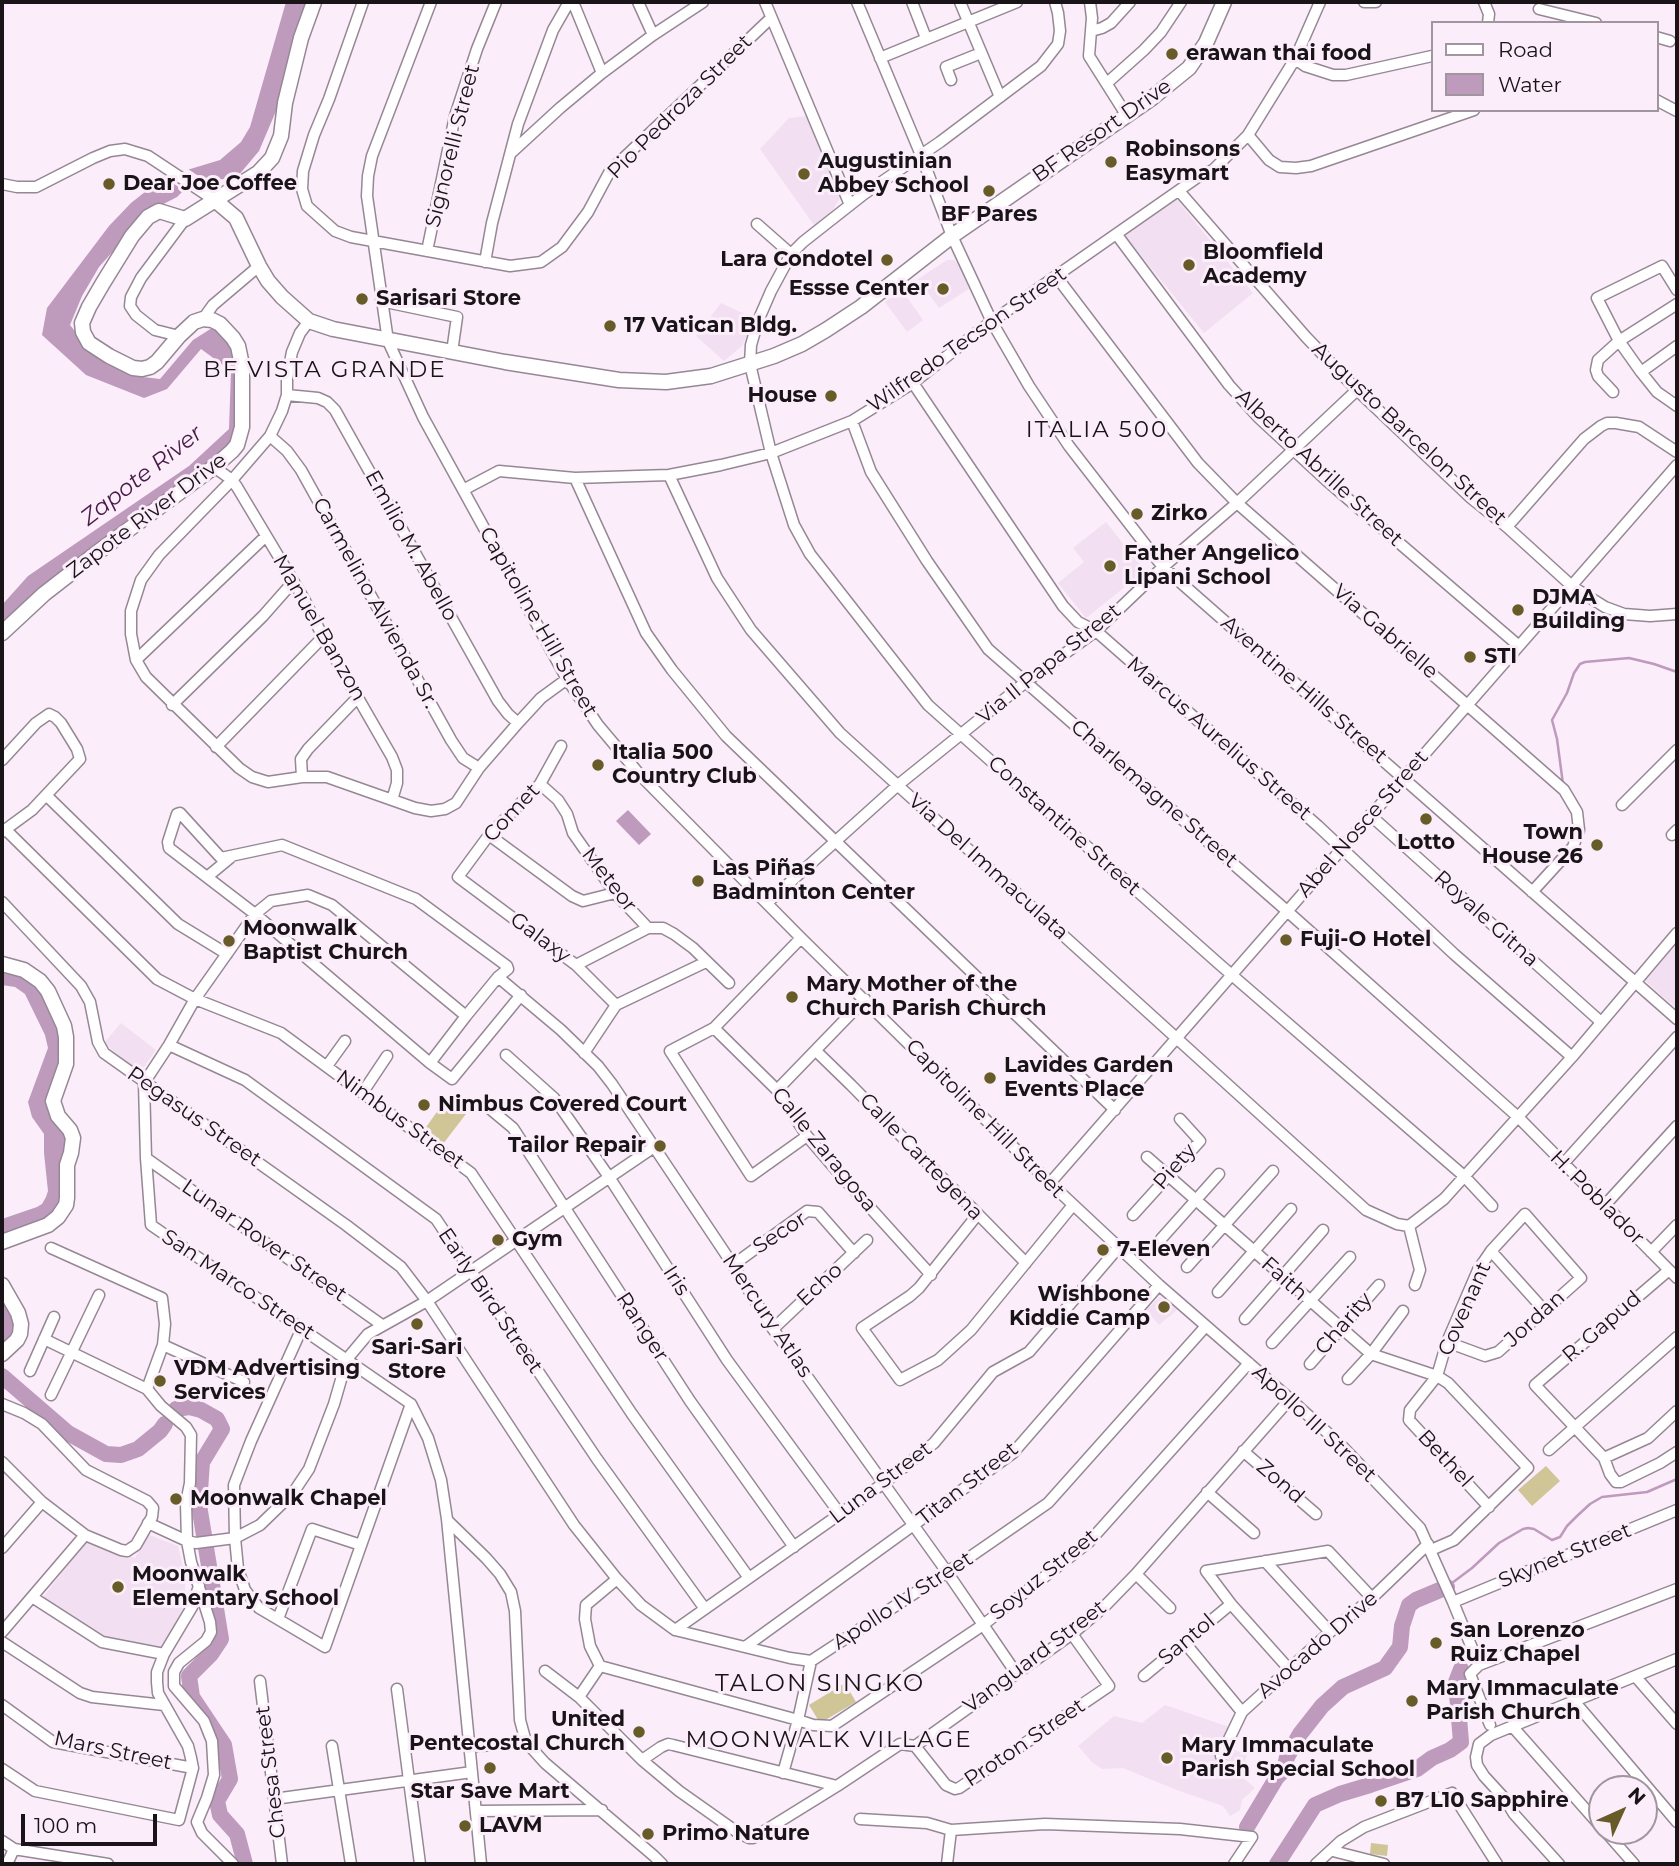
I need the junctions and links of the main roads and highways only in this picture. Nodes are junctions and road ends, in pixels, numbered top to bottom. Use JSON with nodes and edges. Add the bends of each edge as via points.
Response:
{"nodes":[{"id":1,"x":314,"y":2,"type":"edge"},
{"id":2,"x":1224,"y":2,"type":"edge"},
{"id":3,"x":210,"y":196,"type":"junction"},
{"id":4,"x":2,"y":633,"type":"edge"},
{"id":5,"x":2,"y":964,"type":"edge"},
{"id":6,"x":2,"y":1242,"type":"edge"},
{"id":7,"x":2,"y":1285,"type":"edge"},
{"id":8,"x":2,"y":1354,"type":"edge"}],
"edges":[{"from":1,"to":3,"type":"main road","via":[[272,158],[258,173]]},
{"from":2,"to":3,"type":"main road","name":"BF Resort Drive","via":[[1206,43],[1189,68],[1166,88],[952,236],[826,330],[750,365],[711,376],[620,380],[387,341],[309,321],[268,281],[236,218]]},
{"from":3,"to":4,"type":"main road","name":"Zapote River Drive","via":[[185,219],[159,211],[148,217],[89,307],[83,332],[89,343],[109,356],[142,369],[157,362],[194,322],[212,320],[227,330],[238,346],[243,402],[240,436],[232,451],[214,467],[55,585]]},
{"from":5,"to":6,"type":"main road","via":[[24,970],[40,981],[64,1026],[66,1064],[53,1101],[73,1138],[66,1205],[58,1217]]},
{"from":7,"to":8,"type":"main road","via":[[18,1313],[21,1329]]}]}
